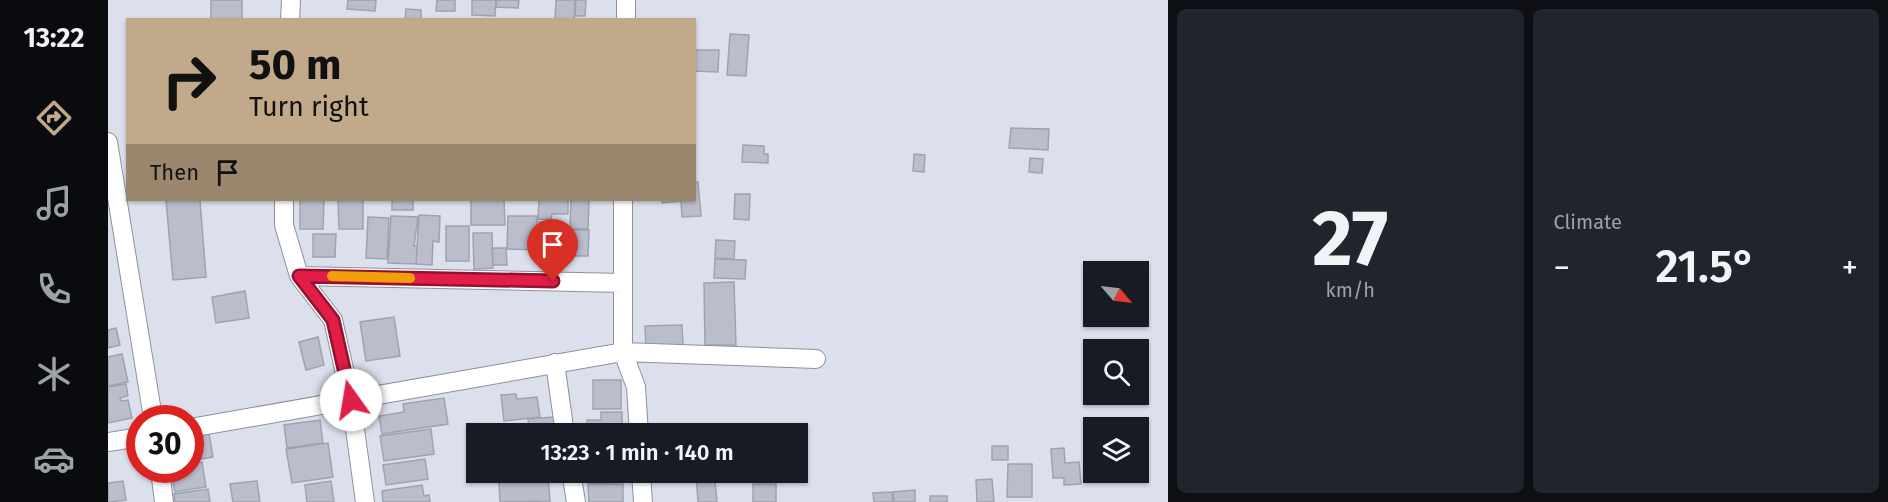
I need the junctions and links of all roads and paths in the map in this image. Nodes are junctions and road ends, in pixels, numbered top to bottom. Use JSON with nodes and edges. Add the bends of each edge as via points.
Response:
{"nodes":[{"id":1,"x":291,"y":0,"type":"edge"},
{"id":2,"x":626,"y":0,"type":"edge"},
{"id":3,"x":290,"y":18,"type":"edge"},
{"id":4,"x":626,"y":18,"type":"edge"},
{"id":5,"x":108,"y":142,"type":"edge"},
{"id":6,"x":284,"y":201,"type":"edge"},
{"id":7,"x":623,"y":201,"type":"edge"},
{"id":8,"x":299,"y":276,"type":"junction"},
{"id":9,"x":623,"y":283,"type":"junction"},
{"id":10,"x":623,"y":352,"type":"junction"},
{"id":11,"x":816,"y":360,"type":"dead end"},
{"id":12,"x":555,"y":363,"type":"junction"},
{"id":13,"x":351,"y":400,"type":"junction"},
{"id":14,"x":151,"y":405,"type":"edge"},
{"id":15,"x":563,"y":423,"type":"edge"},
{"id":16,"x":638,"y":423,"type":"edge"},
{"id":17,"x":204,"y":426,"type":"edge"},
{"id":18,"x":126,"y":439,"type":"edge"},
{"id":19,"x":108,"y":442,"type":"edge"},
{"id":20,"x":162,"y":483,"type":"edge"},
{"id":21,"x":573,"y":483,"type":"edge"},
{"id":22,"x":642,"y":483,"type":"edge"},
{"id":23,"x":165,"y":502,"type":"edge"},
{"id":24,"x":365,"y":502,"type":"edge"},
{"id":25,"x":576,"y":502,"type":"edge"},
{"id":26,"x":643,"y":502,"type":"edge"}],
"edges":[{"from":1,"to":3,"type":"street"},
{"from":2,"to":4,"type":"street"},
{"from":5,"to":14,"type":"street"},
{"from":6,"to":8,"type":"street","via":[[284,225]]},
{"from":7,"to":9,"type":"street"},
{"from":8,"to":9,"type":"street"},
{"from":8,"to":13,"type":"street","via":[[333,320]]},
{"from":9,"to":10,"type":"street"},
{"from":10,"to":11,"type":"street"},
{"from":10,"to":12,"type":"street"},
{"from":10,"to":16,"type":"street","via":[[636,387]]},
{"from":12,"to":13,"type":"street"},
{"from":12,"to":15,"type":"street"},
{"from":13,"to":17,"type":"street"},
{"from":13,"to":24,"type":"street"},
{"from":18,"to":19,"type":"street"},
{"from":20,"to":23,"type":"street"},
{"from":21,"to":25,"type":"street"},
{"from":22,"to":26,"type":"street"}]}
